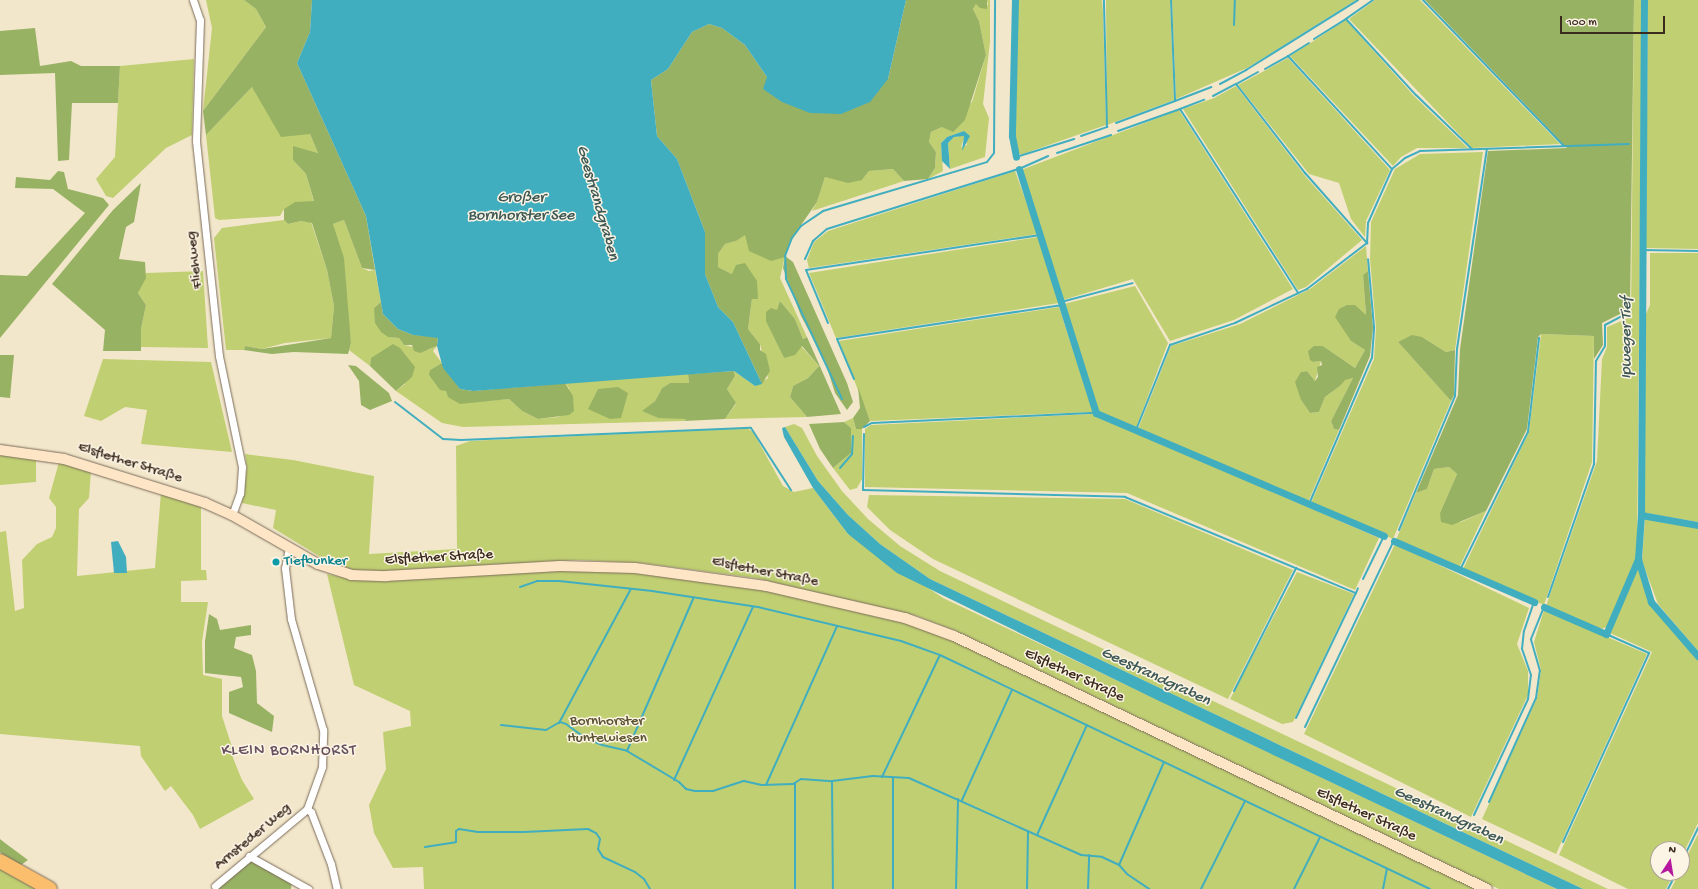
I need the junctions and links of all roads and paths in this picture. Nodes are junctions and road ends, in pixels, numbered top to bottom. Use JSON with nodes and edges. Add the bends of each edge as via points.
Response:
{"nodes":[{"id":1,"x":193,"y":0,"type":"edge"},
{"id":2,"x":0,"y":450,"type":"edge"},
{"id":3,"x":232,"y":515,"type":"junction"},
{"id":4,"x":289,"y":548,"type":"junction"},
{"id":5,"x":307,"y":809,"type":"junction"},
{"id":6,"x":249,"y":856,"type":"junction"},
{"id":7,"x":0,"y":860,"type":"edge"},
{"id":8,"x":215,"y":886,"type":"dead end"},
{"id":9,"x":50,"y":889,"type":"edge"},
{"id":10,"x":308,"y":889,"type":"edge"},
{"id":11,"x":337,"y":889,"type":"edge"},
{"id":12,"x":1487,"y":889,"type":"edge"}],
"edges":[{"from":1,"to":3,"type":"street","name":"Fliehweg","via":[[200,20],[196,141],[220,356],[242,467],[240,493]]},
{"from":2,"to":3,"type":"main road","name":"Elsflether Straße","via":[[42,455],[80,464],[176,493]]},
{"from":3,"to":4,"type":"main road","name":"Elsflether Straße"},
{"from":4,"to":5,"type":"street","via":[[285,568],[291,619],[323,730],[324,760]]},
{"from":4,"to":12,"type":"main road","name":"Elsflether Straße","via":[[331,570],[351,575],[386,576],[560,566],[635,568],[766,586],[905,618],[954,636]]},
{"from":5,"to":6,"type":"street","name":"Arnsteder Weg"},
{"from":5,"to":11,"type":"street","via":[[311,812],[331,864]]},
{"from":6,"to":8,"type":"street","name":"Arnsteder Weg"},
{"from":6,"to":10,"type":"street"},
{"from":7,"to":9,"type":"highway"}]}
